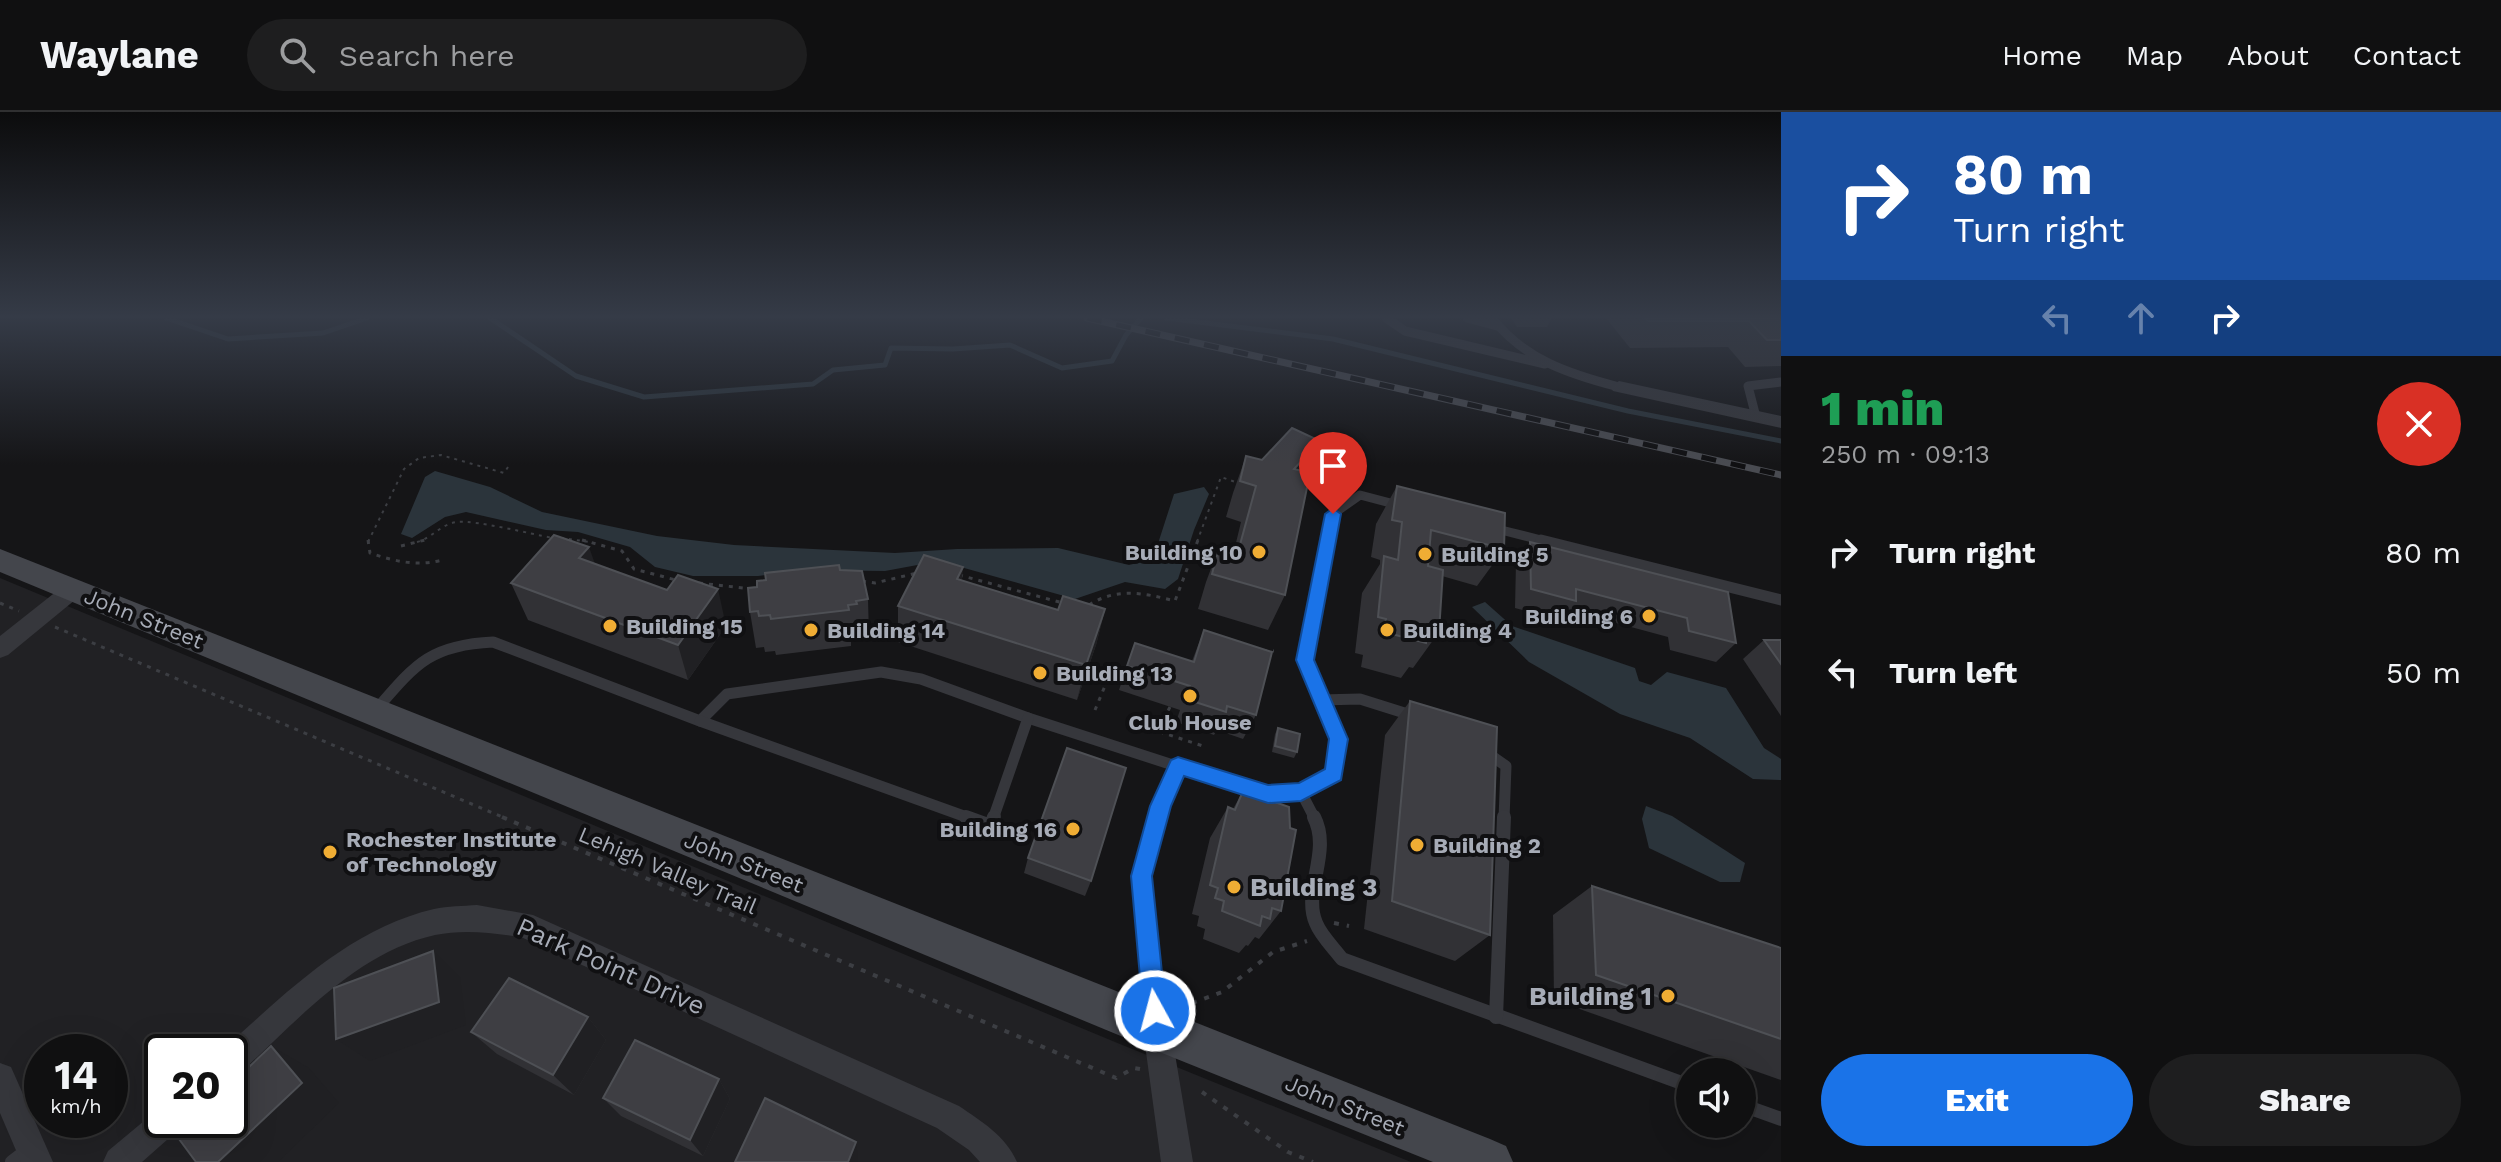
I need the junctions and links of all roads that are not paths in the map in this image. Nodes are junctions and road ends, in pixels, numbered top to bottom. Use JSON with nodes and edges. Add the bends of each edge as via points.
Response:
{"nodes":[{"id":1,"x":1555,"y":367,"type":"edge"},
{"id":2,"x":1781,"y":382,"type":"edge"},
{"id":3,"x":1619,"y":387,"type":"joint"},
{"id":4,"x":1756,"y":417,"type":"junction"},
{"id":5,"x":1781,"y":422,"type":"edge"},
{"id":6,"x":1420,"y":510,"type":"edge"},
{"id":7,"x":1480,"y":525,"type":"edge"},
{"id":8,"x":0,"y":560,"type":"edge"},
{"id":9,"x":74,"y":589,"type":"junction"},
{"id":10,"x":1781,"y":600,"type":"edge"},
{"id":11,"x":0,"y":649,"type":"edge"},
{"id":12,"x":1320,"y":700,"type":"junction"},
{"id":13,"x":374,"y":711,"type":"junction"},
{"id":14,"x":1028,"y":718,"type":"junction"},
{"id":15,"x":1426,"y":720,"type":"edge"},
{"id":16,"x":700,"y":721,"type":"junction"},
{"id":17,"x":1475,"y":744,"type":"edge"},
{"id":18,"x":1178,"y":759,"type":"junction"},
{"id":19,"x":1301,"y":792,"type":"junction"},
{"id":20,"x":1496,"y":1017,"type":"junction"},
{"id":21,"x":248,"y":1047,"type":"edge"},
{"id":22,"x":1150,"y":1050,"type":"junction"},
{"id":23,"x":0,"y":1078,"type":"edge"},
{"id":24,"x":1676,"y":1081,"type":"edge"},
{"id":25,"x":1756,"y":1110,"type":"edge"},
{"id":26,"x":1781,"y":1119,"type":"edge"},
{"id":27,"x":149,"y":1138,"type":"edge"},
{"id":28,"x":26,"y":1158,"type":"edge"},
{"id":29,"x":129,"y":1159,"type":"edge"},
{"id":30,"x":1001,"y":1162,"type":"edge"},
{"id":31,"x":1177,"y":1162,"type":"edge"},
{"id":32,"x":1490,"y":1162,"type":"edge"}],
"edges":[{"from":1,"to":3,"type":"lane"},
{"from":2,"to":4,"type":"lane","via":[[1748,386]]},
{"from":3,"to":4,"type":"street"},
{"from":4,"to":5,"type":"street"},
{"from":6,"to":12,"type":"lane","via":[[1360,495],[1333,514],[1305,660]]},
{"from":7,"to":10,"type":"lane"},
{"from":8,"to":9,"type":"street","name":"John Street"},
{"from":9,"to":11,"type":"street"},
{"from":9,"to":13,"type":"street","name":"John Street"},
{"from":12,"to":15,"type":"lane","via":[[1360,699]]},
{"from":12,"to":19,"type":"lane","via":[[1339,739],[1334,774]]},
{"from":13,"to":16,"type":"lane","via":[[411,671],[444,649],[493,642]]},
{"from":13,"to":22,"type":"street","name":"John Street"},
{"from":14,"to":16,"type":"lane","via":[[921,679],[881,672],[727,694]]},
{"from":14,"to":16,"type":"lane","via":[[991,826]]},
{"from":14,"to":18,"type":"lane"},
{"from":17,"to":20,"type":"lane","via":[[1506,766]]},
{"from":18,"to":19,"type":"lane","via":[[1253,791]]},
{"from":18,"to":22,"type":"lane","via":[[1142,876]]},
{"from":19,"to":20,"type":"lane","via":[[1320,829],[1315,922],[1342,959]]},
{"from":20,"to":24,"type":"lane"},
{"from":21,"to":30,"type":"street","name":"Park Point Drive","via":[[373,944],[414,926],[452,917],[491,916],[523,924],[948,1117]]},
{"from":22,"to":31,"type":"street"},
{"from":22,"to":32,"type":"street","name":"John Street"},
{"from":23,"to":28,"type":"street"},
{"from":25,"to":26,"type":"lane"},
{"from":27,"to":29,"type":"street"}]}
